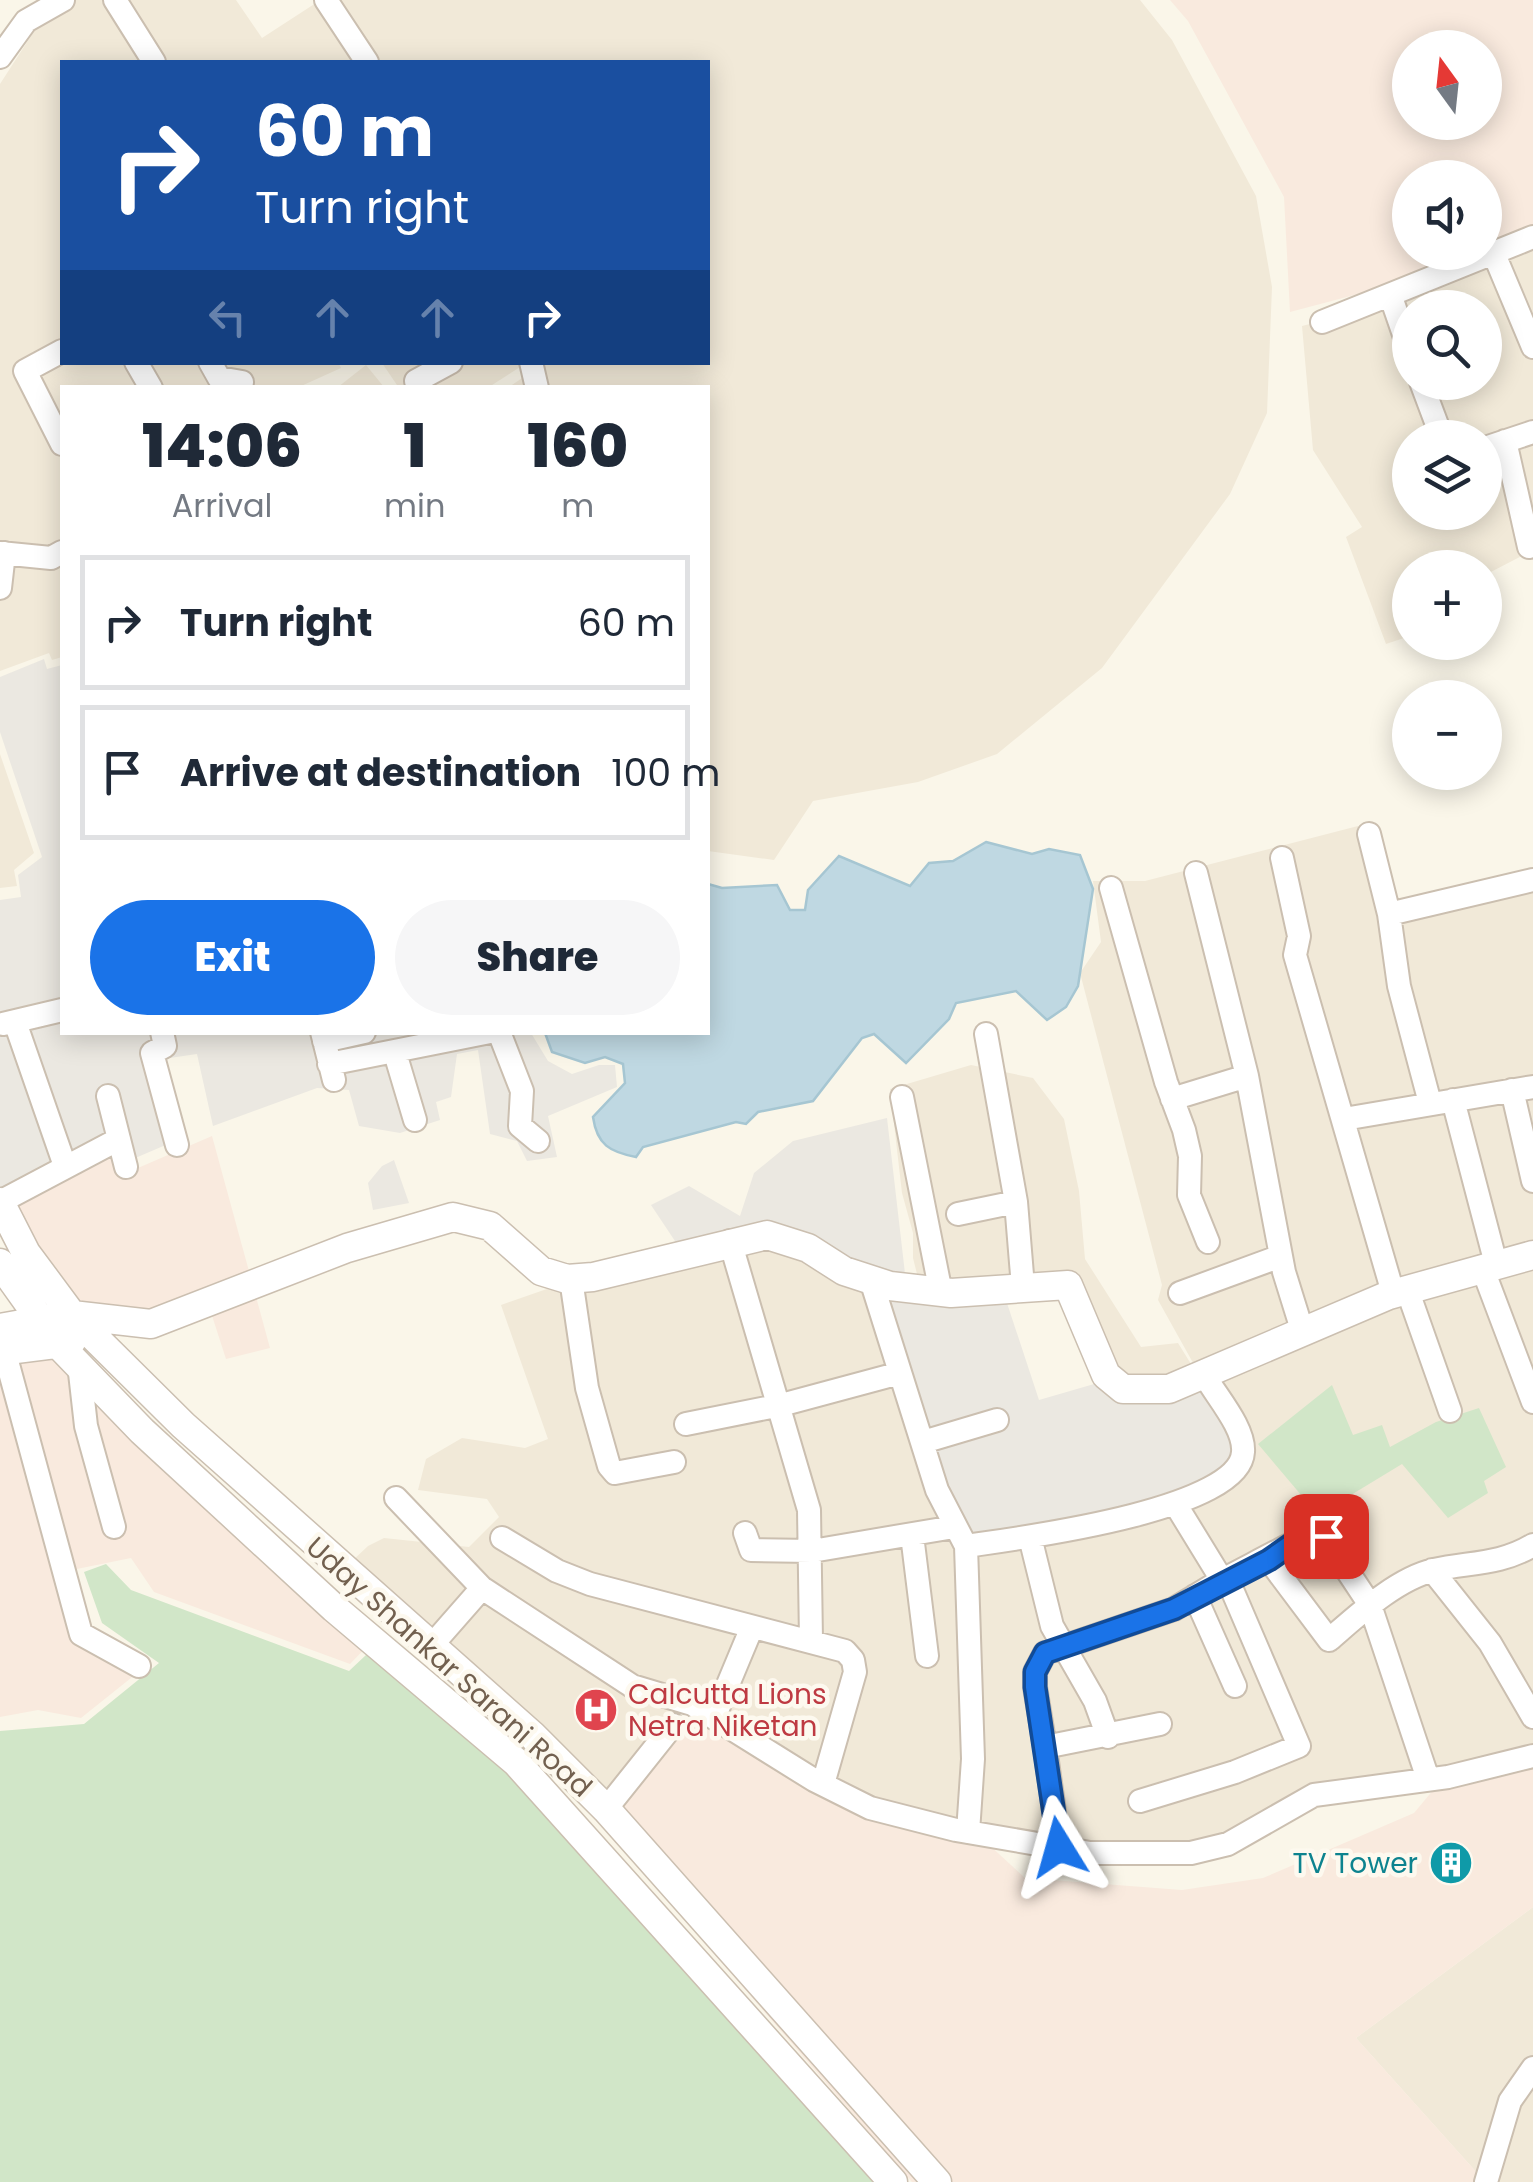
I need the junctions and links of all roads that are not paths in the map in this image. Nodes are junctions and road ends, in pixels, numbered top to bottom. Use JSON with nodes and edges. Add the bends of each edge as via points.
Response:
{"nodes":[{"id":1,"x":62,"y":0,"type":"edge"},
{"id":2,"x":115,"y":0,"type":"edge"},
{"id":3,"x":326,"y":0,"type":"edge"},
{"id":4,"x":0,"y":57,"type":"edge"},
{"id":5,"x":153,"y":60,"type":"edge"},
{"id":6,"x":366,"y":60,"type":"edge"},
{"id":7,"x":1533,"y":237,"type":"edge"},
{"id":8,"x":1502,"y":251,"type":"edge"},
{"id":9,"x":1455,"y":270,"type":"edge"},
{"id":10,"x":1501,"y":270,"type":"edge"},
{"id":11,"x":1407,"y":290,"type":"edge"},
{"id":12,"x":1392,"y":296,"type":"edge"},
{"id":13,"x":1322,"y":322,"type":"dead end"},
{"id":14,"x":1533,"y":347,"type":"edge"},
{"id":15,"x":60,"y":352,"type":"edge"},
{"id":16,"x":212,"y":365,"type":"edge"},
{"id":17,"x":445,"y":365,"type":"edge"},
{"id":18,"x":416,"y":381,"type":"dead end"},
{"id":19,"x":242,"y":385,"type":"edge"},
{"id":20,"x":1533,"y":432,"type":"edge"},
{"id":21,"x":60,"y":440,"type":"edge"},
{"id":22,"x":1502,"y":442,"type":"edge"},
{"id":23,"x":1502,"y":465,"type":"edge"},
{"id":24,"x":1529,"y":548,"type":"dead end"},
{"id":25,"x":2,"y":553,"type":"edge"},
{"id":26,"x":60,"y":553,"type":"edge"},
{"id":27,"x":0,"y":588,"type":"edge"},
{"id":28,"x":1369,"y":834,"type":"dead end"},
{"id":29,"x":1282,"y":858,"type":"dead end"},
{"id":30,"x":1196,"y":873,"type":"dead end"},
{"id":31,"x":1533,"y":880,"type":"edge"},
{"id":32,"x":1111,"y":888,"type":"dead end"},
{"id":33,"x":1389,"y":914,"type":"junction"},
{"id":34,"x":60,"y":1010,"type":"edge"},
{"id":35,"x":7,"y":1023,"type":"edge"},
{"id":36,"x":986,"y":1034,"type":"dead end"},
{"id":37,"x":163,"y":1035,"type":"edge"},
{"id":38,"x":359,"y":1035,"type":"edge"},
{"id":39,"x":477,"y":1035,"type":"edge"},
{"id":40,"x":500,"y":1035,"type":"edge"},
{"id":41,"x":395,"y":1054,"type":"junction"},
{"id":42,"x":327,"y":1055,"type":"edge"},
{"id":43,"x":1247,"y":1076,"type":"junction"},
{"id":44,"x":1523,"y":1088,"type":"edge"},
{"id":45,"x":108,"y":1096,"type":"dead end"},
{"id":46,"x":902,"y":1098,"type":"dead end"},
{"id":47,"x":1172,"y":1098,"type":"junction"},
{"id":48,"x":1442,"y":1101,"type":"junction"},
{"id":49,"x":1344,"y":1118,"type":"junction"},
{"id":50,"x":416,"y":1120,"type":"dead end"},
{"id":51,"x":119,"y":1139,"type":"junction"},
{"id":52,"x":538,"y":1141,"type":"dead end"},
{"id":53,"x":177,"y":1145,"type":"dead end"},
{"id":54,"x":65,"y":1166,"type":"junction"},
{"id":55,"x":126,"y":1167,"type":"dead end"},
{"id":56,"x":1533,"y":1182,"type":"edge"},
{"id":57,"x":0,"y":1202,"type":"edge"},
{"id":58,"x":1016,"y":1202,"type":"junction"},
{"id":59,"x":958,"y":1214,"type":"dead end"},
{"id":60,"x":730,"y":1242,"type":"junction"},
{"id":61,"x":1208,"y":1242,"type":"dead end"},
{"id":62,"x":1533,"y":1255,"type":"edge"},
{"id":63,"x":1282,"y":1256,"type":"junction"},
{"id":64,"x":0,"y":1264,"type":"edge"},
{"id":65,"x":1489,"y":1266,"type":"junction"},
{"id":66,"x":572,"y":1278,"type":"junction"},
{"id":67,"x":872,"y":1280,"type":"junction"},
{"id":68,"x":1023,"y":1288,"type":"junction"},
{"id":69,"x":1400,"y":1291,"type":"junction"},
{"id":70,"x":941,"y":1293,"type":"junction"},
{"id":71,"x":1180,"y":1293,"type":"dead end"},
{"id":72,"x":72,"y":1315,"type":"junction"},
{"id":73,"x":150,"y":1324,"type":"junction"},
{"id":74,"x":1303,"y":1332,"type":"junction"},
{"id":75,"x":49,"y":1333,"type":"junction"},
{"id":76,"x":96,"y":1339,"type":"junction"},
{"id":77,"x":1,"y":1343,"type":"edge"},
{"id":78,"x":79,"y":1364,"type":"junction"},
{"id":79,"x":900,"y":1373,"type":"junction"},
{"id":80,"x":1205,"y":1376,"type":"junction"},
{"id":81,"x":1533,"y":1402,"type":"edge"},
{"id":82,"x":781,"y":1405,"type":"junction"},
{"id":83,"x":1450,"y":1411,"type":"dead end"},
{"id":84,"x":997,"y":1420,"type":"dead end"},
{"id":85,"x":686,"y":1424,"type":"dead end"},
{"id":86,"x":923,"y":1442,"type":"junction"},
{"id":87,"x":674,"y":1462,"type":"dead end"},
{"id":88,"x":396,"y":1498,"type":"dead end"},
{"id":89,"x":1176,"y":1505,"type":"junction"},
{"id":90,"x":114,"y":1527,"type":"dead end"},
{"id":91,"x":745,"y":1533,"type":"dead end"},
{"id":92,"x":912,"y":1535,"type":"junction"},
{"id":93,"x":960,"y":1536,"type":"junction"},
{"id":94,"x":1030,"y":1537,"type":"junction"},
{"id":95,"x":502,"y":1538,"type":"dead end"},
{"id":96,"x":1533,"y":1545,"type":"edge"},
{"id":97,"x":812,"y":1552,"type":"junction"},
{"id":98,"x":1269,"y":1560,"type":"junction"},
{"id":99,"x":1432,"y":1570,"type":"junction"},
{"id":100,"x":1225,"y":1579,"type":"junction"},
{"id":101,"x":482,"y":1588,"type":"junction"},
{"id":102,"x":1194,"y":1596,"type":"junction"},
{"id":103,"x":1370,"y":1605,"type":"junction"},
{"id":104,"x":752,"y":1627,"type":"junction"},
{"id":105,"x":811,"y":1640,"type":"junction"},
{"id":106,"x":432,"y":1646,"type":"junction"},
{"id":107,"x":1061,"y":1646,"type":"junction"},
{"id":108,"x":926,"y":1656,"type":"dead end"},
{"id":109,"x":139,"y":1666,"type":"dead end"},
{"id":110,"x":1234,"y":1686,"type":"dead end"},
{"id":111,"x":1533,"y":1717,"type":"edge"},
{"id":112,"x":714,"y":1718,"type":"junction"},
{"id":113,"x":1160,"y":1724,"type":"dead end"},
{"id":114,"x":673,"y":1725,"type":"dead end"},
{"id":115,"x":1108,"y":1736,"type":"junction"},
{"id":116,"x":1045,"y":1747,"type":"junction"},
{"id":117,"x":1533,"y":1756,"type":"edge"},
{"id":118,"x":1428,"y":1779,"type":"junction"},
{"id":119,"x":823,"y":1784,"type":"junction"},
{"id":120,"x":1140,"y":1802,"type":"dead end"},
{"id":121,"x":606,"y":1809,"type":"junction"},
{"id":122,"x":968,"y":1832,"type":"junction"},
{"id":123,"x":1059,"y":1847,"type":"junction"},
{"id":124,"x":1533,"y":2068,"type":"edge"},
{"id":125,"x":893,"y":2182,"type":"edge"},
{"id":126,"x":937,"y":2182,"type":"edge"},
{"id":127,"x":1486,"y":2182,"type":"edge"}],
"edges":[{"from":1,"to":4,"type":"street","via":[[26,21]]},
{"from":2,"to":5,"type":"street"},
{"from":3,"to":6,"type":"street"},
{"from":7,"to":8,"type":"street"},
{"from":9,"to":11,"type":"street"},
{"from":10,"to":14,"type":"street"},
{"from":12,"to":13,"type":"street"},
{"from":15,"to":21,"type":"street","via":[[24,371]]},
{"from":16,"to":19,"type":"street","via":[[219,378]]},
{"from":17,"to":18,"type":"street"},
{"from":20,"to":22,"type":"street"},
{"from":23,"to":24,"type":"street"},
{"from":25,"to":26,"type":"street"},
{"from":25,"to":27,"type":"street"},
{"from":28,"to":33,"type":"street"},
{"from":29,"to":49,"type":"street","via":[[1299,936],[1295,955]]},
{"from":30,"to":43,"type":"street"},
{"from":31,"to":33,"type":"street"},
{"from":32,"to":47,"type":"street"},
{"from":33,"to":48,"type":"street","via":[[1399,986]]},
{"from":34,"to":35,"type":"street"},
{"from":35,"to":54,"type":"street"},
{"from":36,"to":58,"type":"street"},
{"from":37,"to":53,"type":"street","via":[[165,1046],[152,1052]]},
{"from":38,"to":42,"type":"street"},
{"from":39,"to":41,"type":"street"},
{"from":40,"to":52,"type":"street","via":[[522,1091],[520,1126]]},
{"from":41,"to":42,"type":"street"},
{"from":41,"to":50,"type":"street"},
{"from":43,"to":47,"type":"street"},
{"from":43,"to":63,"type":"street"},
{"from":44,"to":48,"type":"street"},
{"from":44,"to":56,"type":"street"},
{"from":45,"to":51,"type":"street"},
{"from":46,"to":70,"type":"street"},
{"from":47,"to":61,"type":"street","via":[[1190,1156],[1189,1194]]},
{"from":48,"to":49,"type":"street"},
{"from":48,"to":65,"type":"street"},
{"from":49,"to":69,"type":"street"},
{"from":51,"to":54,"type":"street"},
{"from":51,"to":55,"type":"street"},
{"from":54,"to":57,"type":"street"},
{"from":57,"to":72,"type":"street","name":"Uday Shankar Sarani Road","via":[[26,1253]]},
{"from":58,"to":59,"type":"street"},
{"from":58,"to":68,"type":"street"},
{"from":60,"to":66,"type":"street"},
{"from":60,"to":67,"type":"street","via":[[767,1235]]},
{"from":60,"to":82,"type":"street"},
{"from":62,"to":65,"type":"street"},
{"from":63,"to":71,"type":"street"},
{"from":63,"to":74,"type":"street"},
{"from":64,"to":75,"type":"street","name":"Uday Shankar Sarani Road"},
{"from":65,"to":69,"type":"street"},
{"from":65,"to":81,"type":"street"},
{"from":66,"to":73,"type":"street","via":[[541,1271],[490,1226],[452,1216],[347,1248]]},
{"from":66,"to":87,"type":"street","via":[[588,1388],[609,1466],[614,1473]]},
{"from":67,"to":70,"type":"street"},
{"from":67,"to":79,"type":"street"},
{"from":68,"to":70,"type":"street"},
{"from":68,"to":80,"type":"street","via":[[1068,1285],[1106,1375],[1123,1389],[1169,1389]]},
{"from":69,"to":74,"type":"street"},
{"from":69,"to":83,"type":"street"},
{"from":72,"to":73,"type":"street"},
{"from":72,"to":75,"type":"street"},
{"from":72,"to":76,"type":"street","name":"Uday Shankar Sarani Road"},
{"from":73,"to":76,"type":"street"},
{"from":74,"to":80,"type":"street"},
{"from":75,"to":76,"type":"street"},
{"from":75,"to":77,"type":"street"},
{"from":75,"to":78,"type":"street","name":"Uday Shankar Sarani Road"},
{"from":76,"to":106,"type":"street","name":"Uday Shankar Sarani Road"},
{"from":77,"to":109,"type":"street","via":[[81,1634]]},
{"from":78,"to":90,"type":"street","via":[[86,1426]]},
{"from":78,"to":125,"type":"street","name":"Uday Shankar Sarani Road","via":[[142,1432],[320,1596],[516,1762]]},
{"from":79,"to":82,"type":"street"},
{"from":79,"to":86,"type":"street"},
{"from":80,"to":89,"type":"street","via":[[1244,1452],[1238,1468]]},
{"from":82,"to":85,"type":"street"},
{"from":82,"to":97,"type":"street","via":[[809,1510]]},
{"from":84,"to":86,"type":"street"},
{"from":86,"to":93,"type":"street"},
{"from":88,"to":101,"type":"street"},
{"from":89,"to":94,"type":"street"},
{"from":89,"to":100,"type":"street"},
{"from":91,"to":97,"type":"street","via":[[750,1550]]},
{"from":92,"to":93,"type":"street"},
{"from":92,"to":97,"type":"street"},
{"from":92,"to":108,"type":"street"},
{"from":93,"to":94,"type":"street"},
{"from":93,"to":122,"type":"street","via":[[973,1759]]},
{"from":94,"to":107,"type":"street"},
{"from":95,"to":104,"type":"street","via":[[590,1584]]},
{"from":96,"to":99,"type":"street","via":[[1488,1564]]},
{"from":97,"to":105,"type":"street"},
{"from":98,"to":100,"type":"street"},
{"from":98,"to":103,"type":"street","via":[[1321,1531]]},
{"from":98,"to":103,"type":"street","via":[[1329,1640]]},
{"from":99,"to":103,"type":"street"},
{"from":99,"to":111,"type":"street","via":[[1490,1644]]},
{"from":100,"to":102,"type":"street"},
{"from":100,"to":120,"type":"street","via":[[1299,1746]]},
{"from":101,"to":106,"type":"street"},
{"from":101,"to":112,"type":"street","via":[[632,1686],[692,1704]]},
{"from":102,"to":107,"type":"street","via":[[1174,1609]]},
{"from":102,"to":110,"type":"street"},
{"from":103,"to":118,"type":"street"},
{"from":104,"to":105,"type":"street"},
{"from":104,"to":112,"type":"street"},
{"from":105,"to":119,"type":"street","via":[[845,1651],[855,1672]]},
{"from":106,"to":121,"type":"street","name":"Uday Shankar Sarani Road"},
{"from":107,"to":115,"type":"street"},
{"from":107,"to":116,"type":"street","via":[[1045,1653],[1035,1672]]},
{"from":112,"to":119,"type":"street"},
{"from":113,"to":115,"type":"street"},
{"from":114,"to":121,"type":"street"},
{"from":115,"to":116,"type":"street"},
{"from":116,"to":123,"type":"street"},
{"from":117,"to":118,"type":"street"},
{"from":118,"to":123,"type":"street","via":[[1314,1795],[1228,1844],[1191,1853],[1128,1856]]},
{"from":119,"to":122,"type":"street","via":[[870,1808]]},
{"from":121,"to":126,"type":"street","name":"Uday Shankar Sarani Road"},
{"from":122,"to":123,"type":"street"},
{"from":124,"to":127,"type":"street","via":[[1510,2101]]}]}
